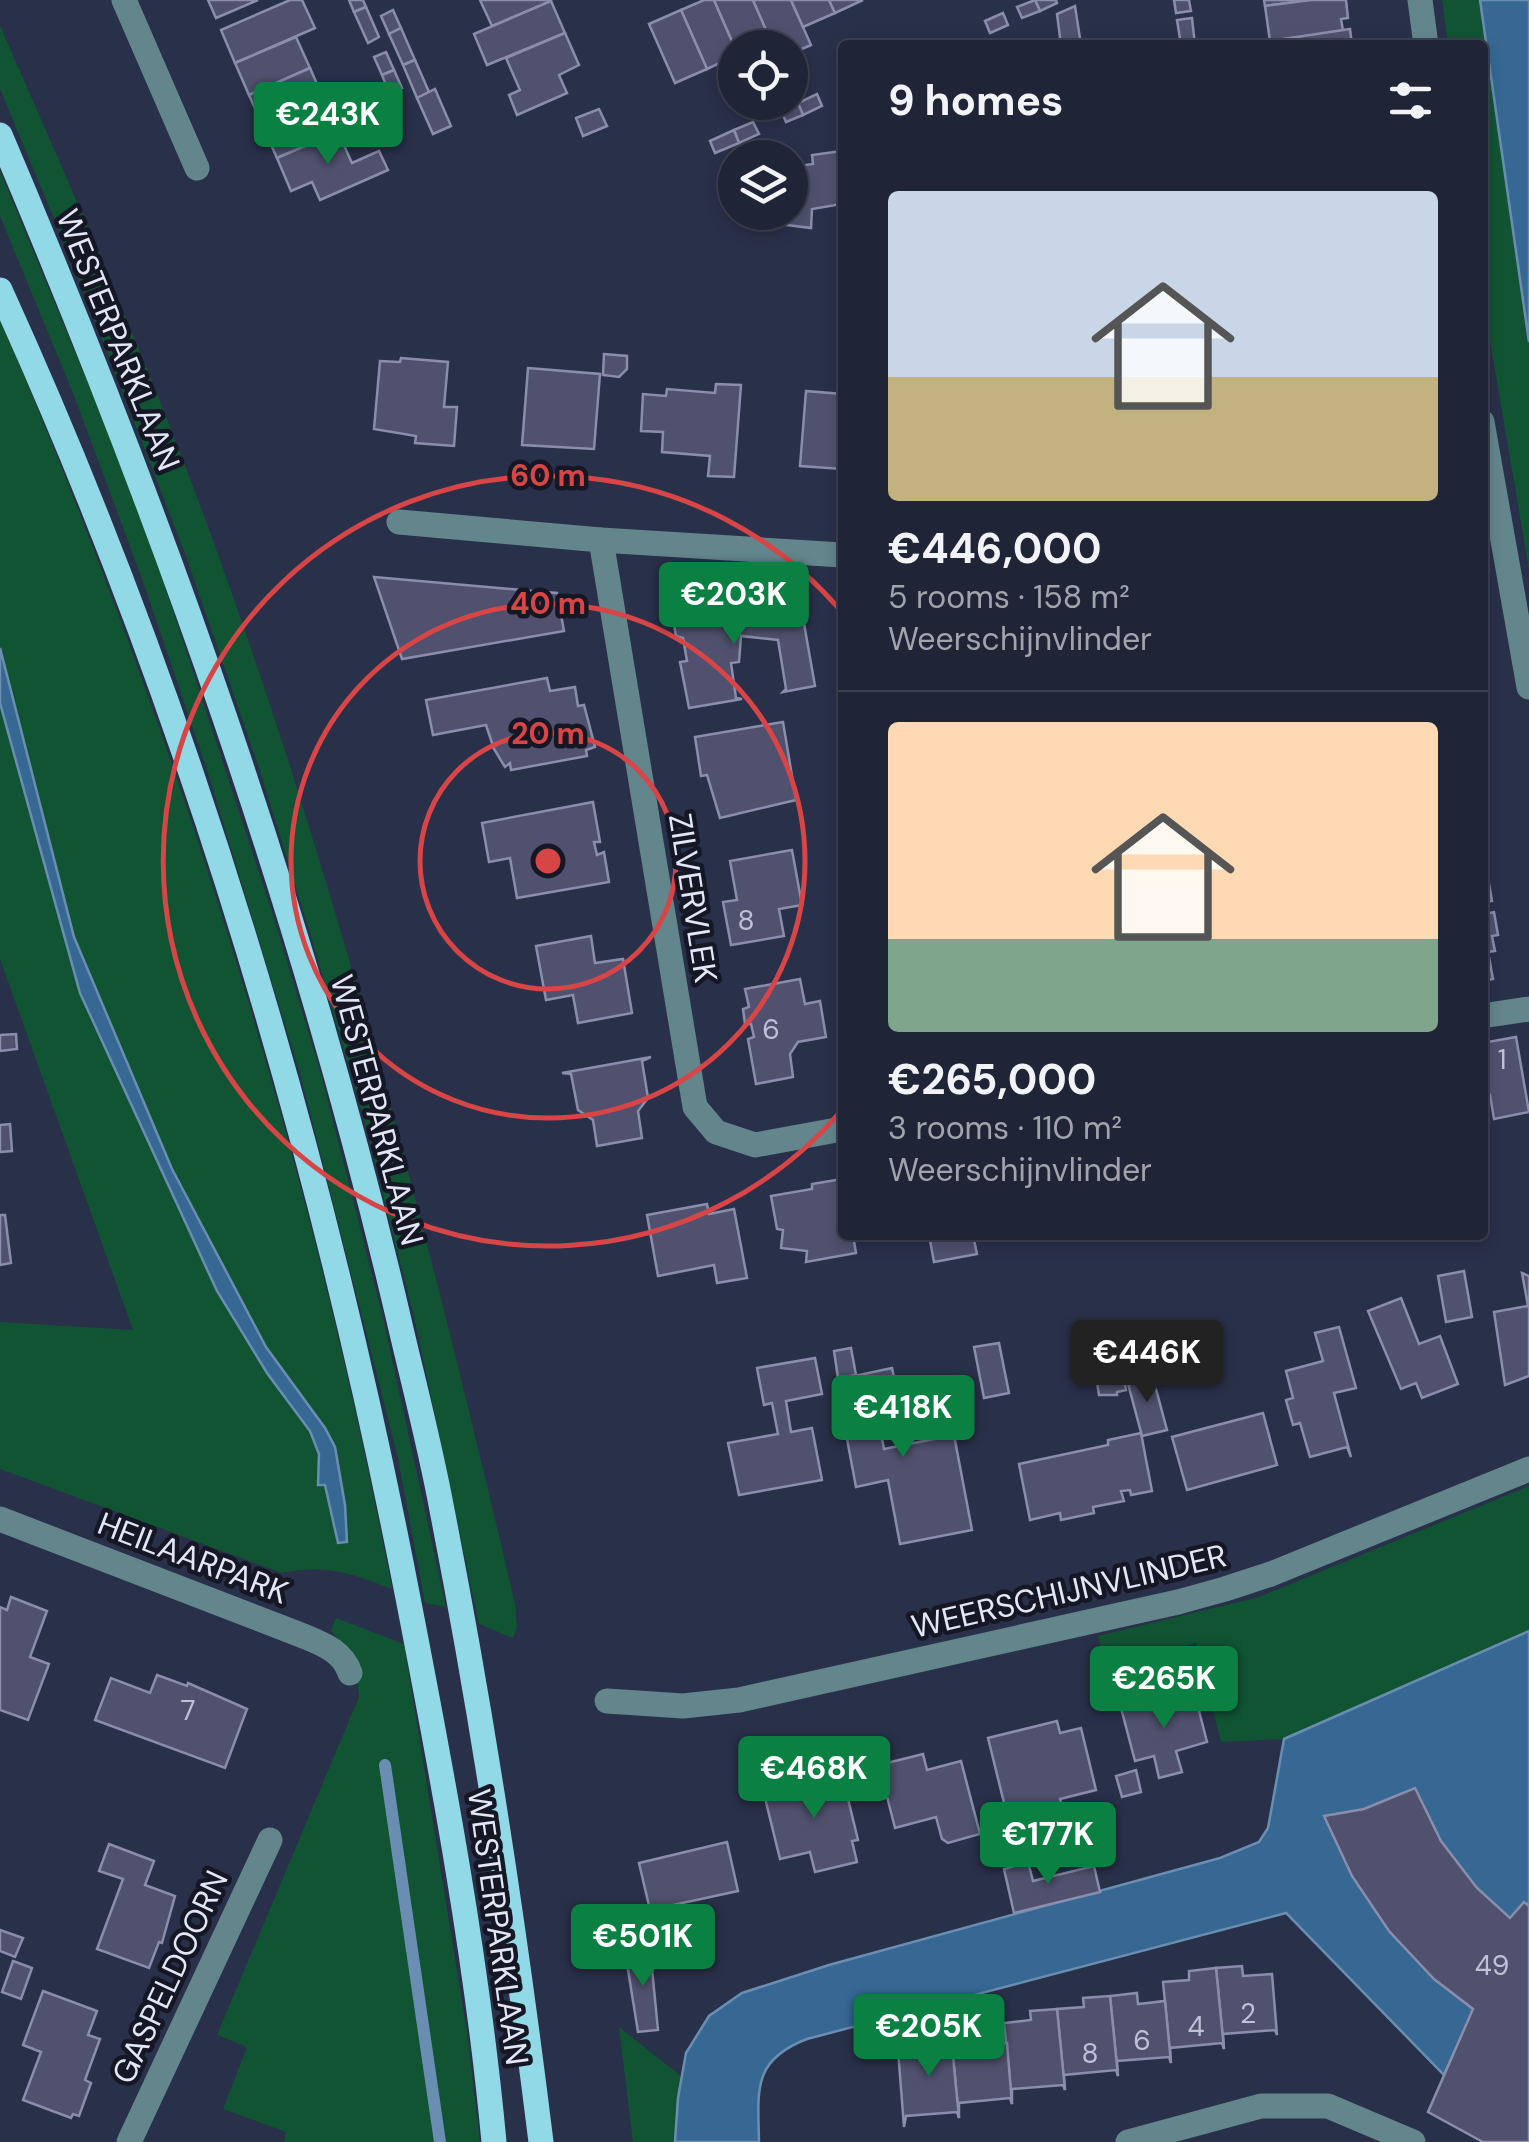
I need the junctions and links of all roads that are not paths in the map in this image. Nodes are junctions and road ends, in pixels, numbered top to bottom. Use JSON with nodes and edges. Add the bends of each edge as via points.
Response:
{"nodes":[{"id":1,"x":124,"y":0,"type":"edge"},
{"id":2,"x":1420,"y":0,"type":"edge"},
{"id":3,"x":1425,"y":40,"type":"edge"},
{"id":4,"x":0,"y":135,"type":"edge"},
{"id":5,"x":197,"y":168,"type":"dead end"},
{"id":6,"x":0,"y":290,"type":"edge"},
{"id":7,"x":1488,"y":456,"type":"edge"},
{"id":8,"x":399,"y":522,"type":"dead end"},
{"id":9,"x":601,"y":540,"type":"junction"},
{"id":10,"x":838,"y":555,"type":"edge"},
{"id":11,"x":1529,"y":687,"type":"edge"},
{"id":12,"x":1529,"y":1009,"type":"edge"},
{"id":13,"x":1488,"y":1015,"type":"edge"},
{"id":14,"x":838,"y":1130,"type":"edge"},
{"id":15,"x":1529,"y":1469,"type":"edge"},
{"id":16,"x":0,"y":1518,"type":"edge"},
{"id":17,"x":350,"y":1673,"type":"dead end"},
{"id":18,"x":607,"y":1701,"type":"dead end"},
{"id":19,"x":270,"y":1840,"type":"dead end"},
{"id":20,"x":129,"y":2142,"type":"edge"},
{"id":21,"x":494,"y":2142,"type":"edge"},
{"id":22,"x":542,"y":2142,"type":"edge"},
{"id":23,"x":1128,"y":2142,"type":"edge"},
{"id":24,"x":1413,"y":2142,"type":"edge"}],
"edges":[{"from":1,"to":5,"type":"street"},
{"from":2,"to":3,"type":"street"},
{"from":4,"to":22,"type":"main road","name":"WESTERPARKLAAN","via":[[86,338],[219,696],[334,1066],[442,1509]]},
{"from":6,"to":21,"type":"main road","name":"WESTERPARKLAAN","via":[[144,640],[293,1098],[352,1326],[417,1634],[484,2036]]},
{"from":7,"to":11,"type":"street"},
{"from":8,"to":9,"type":"street"},
{"from":9,"to":10,"type":"street"},
{"from":9,"to":14,"type":"street","name":"ZILVERVLEK","via":[[695,1107],[716,1132],[754,1145]]},
{"from":12,"to":13,"type":"street"},
{"from":15,"to":18,"type":"street","name":"WEERSCHIJNVLINDER","via":[[1271,1574],[1178,1602],[740,1700],[684,1706]]},
{"from":16,"to":17,"type":"street","name":"HEILAARPARK","via":[[306,1636],[338,1653]]},
{"from":19,"to":20,"type":"street","name":"GASPELDOORN"},
{"from":23,"to":24,"type":"street","via":[[1261,2106],[1328,2106]]}]}
